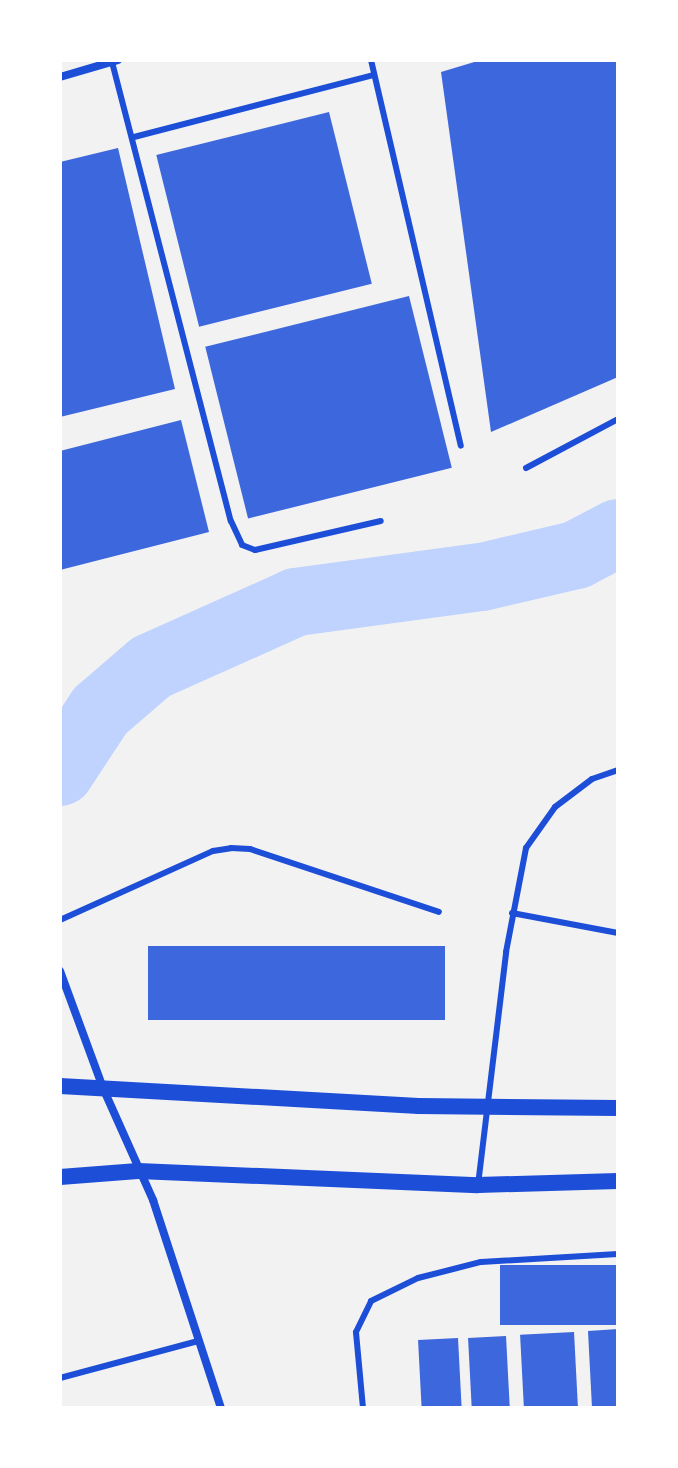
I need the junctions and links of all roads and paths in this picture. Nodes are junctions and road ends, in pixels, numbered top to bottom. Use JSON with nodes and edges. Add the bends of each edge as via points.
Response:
{"nodes":[{"id":1,"x":371,"y":60,"type":"edge"},
{"id":2,"x":115,"y":61,"type":"edge"},
{"id":3,"x":373,"y":75,"type":"junction"},
{"id":4,"x":60,"y":77,"type":"edge"},
{"id":5,"x":134,"y":137,"type":"junction"},
{"id":6,"x":618,"y":419,"type":"edge"},
{"id":7,"x":461,"y":446,"type":"dead end"},
{"id":8,"x":526,"y":468,"type":"dead end"},
{"id":9,"x":381,"y":521,"type":"dead end"},
{"id":10,"x":618,"y":770,"type":"edge"},
{"id":11,"x":439,"y":912,"type":"dead end"},
{"id":12,"x":512,"y":913,"type":"junction"},
{"id":13,"x":60,"y":920,"type":"edge"},
{"id":14,"x":618,"y":933,"type":"edge"},
{"id":15,"x":60,"y":971,"type":"edge"},
{"id":16,"x":60,"y":1086,"type":"edge"},
{"id":17,"x":103,"y":1088,"type":"junction"},
{"id":18,"x":488,"y":1106,"type":"junction"},
{"id":19,"x":618,"y":1108,"type":"edge"},
{"id":20,"x":138,"y":1171,"type":"junction"},
{"id":21,"x":60,"y":1177,"type":"edge"},
{"id":22,"x":618,"y":1181,"type":"edge"},
{"id":23,"x":478,"y":1185,"type":"junction"},
{"id":24,"x":618,"y":1254,"type":"edge"},
{"id":25,"x":198,"y":1341,"type":"junction"},
{"id":26,"x":60,"y":1378,"type":"edge"},
{"id":27,"x":221,"y":1408,"type":"edge"},
{"id":28,"x":363,"y":1408,"type":"edge"}],
"edges":[{"from":1,"to":3,"type":"lane"},
{"from":2,"to":4,"type":"street"},
{"from":2,"to":5,"type":"lane"},
{"from":3,"to":5,"type":"lane"},
{"from":3,"to":7,"type":"lane"},
{"from":5,"to":9,"type":"lane","via":[[231,521],[242,545],[255,550]]},
{"from":6,"to":8,"type":"lane"},
{"from":10,"to":12,"type":"lane","via":[[592,779],[555,807],[531,837]]},
{"from":11,"to":13,"type":"lane","via":[[250,849],[231,848],[213,851]]},
{"from":12,"to":14,"type":"lane"},
{"from":12,"to":18,"type":"lane"},
{"from":15,"to":17,"type":"street"},
{"from":16,"to":17,"type":"main road"},
{"from":17,"to":18,"type":"main road"},
{"from":17,"to":20,"type":"street"},
{"from":18,"to":19,"type":"main road"},
{"from":18,"to":23,"type":"lane"},
{"from":20,"to":21,"type":"main road"},
{"from":20,"to":23,"type":"main road"},
{"from":20,"to":25,"type":"street","via":[[169,1244]]},
{"from":22,"to":23,"type":"main road"},
{"from":24,"to":28,"type":"lane","via":[[481,1262],[418,1278],[371,1301],[356,1332]]},
{"from":25,"to":26,"type":"lane"},
{"from":25,"to":27,"type":"street"}]}
